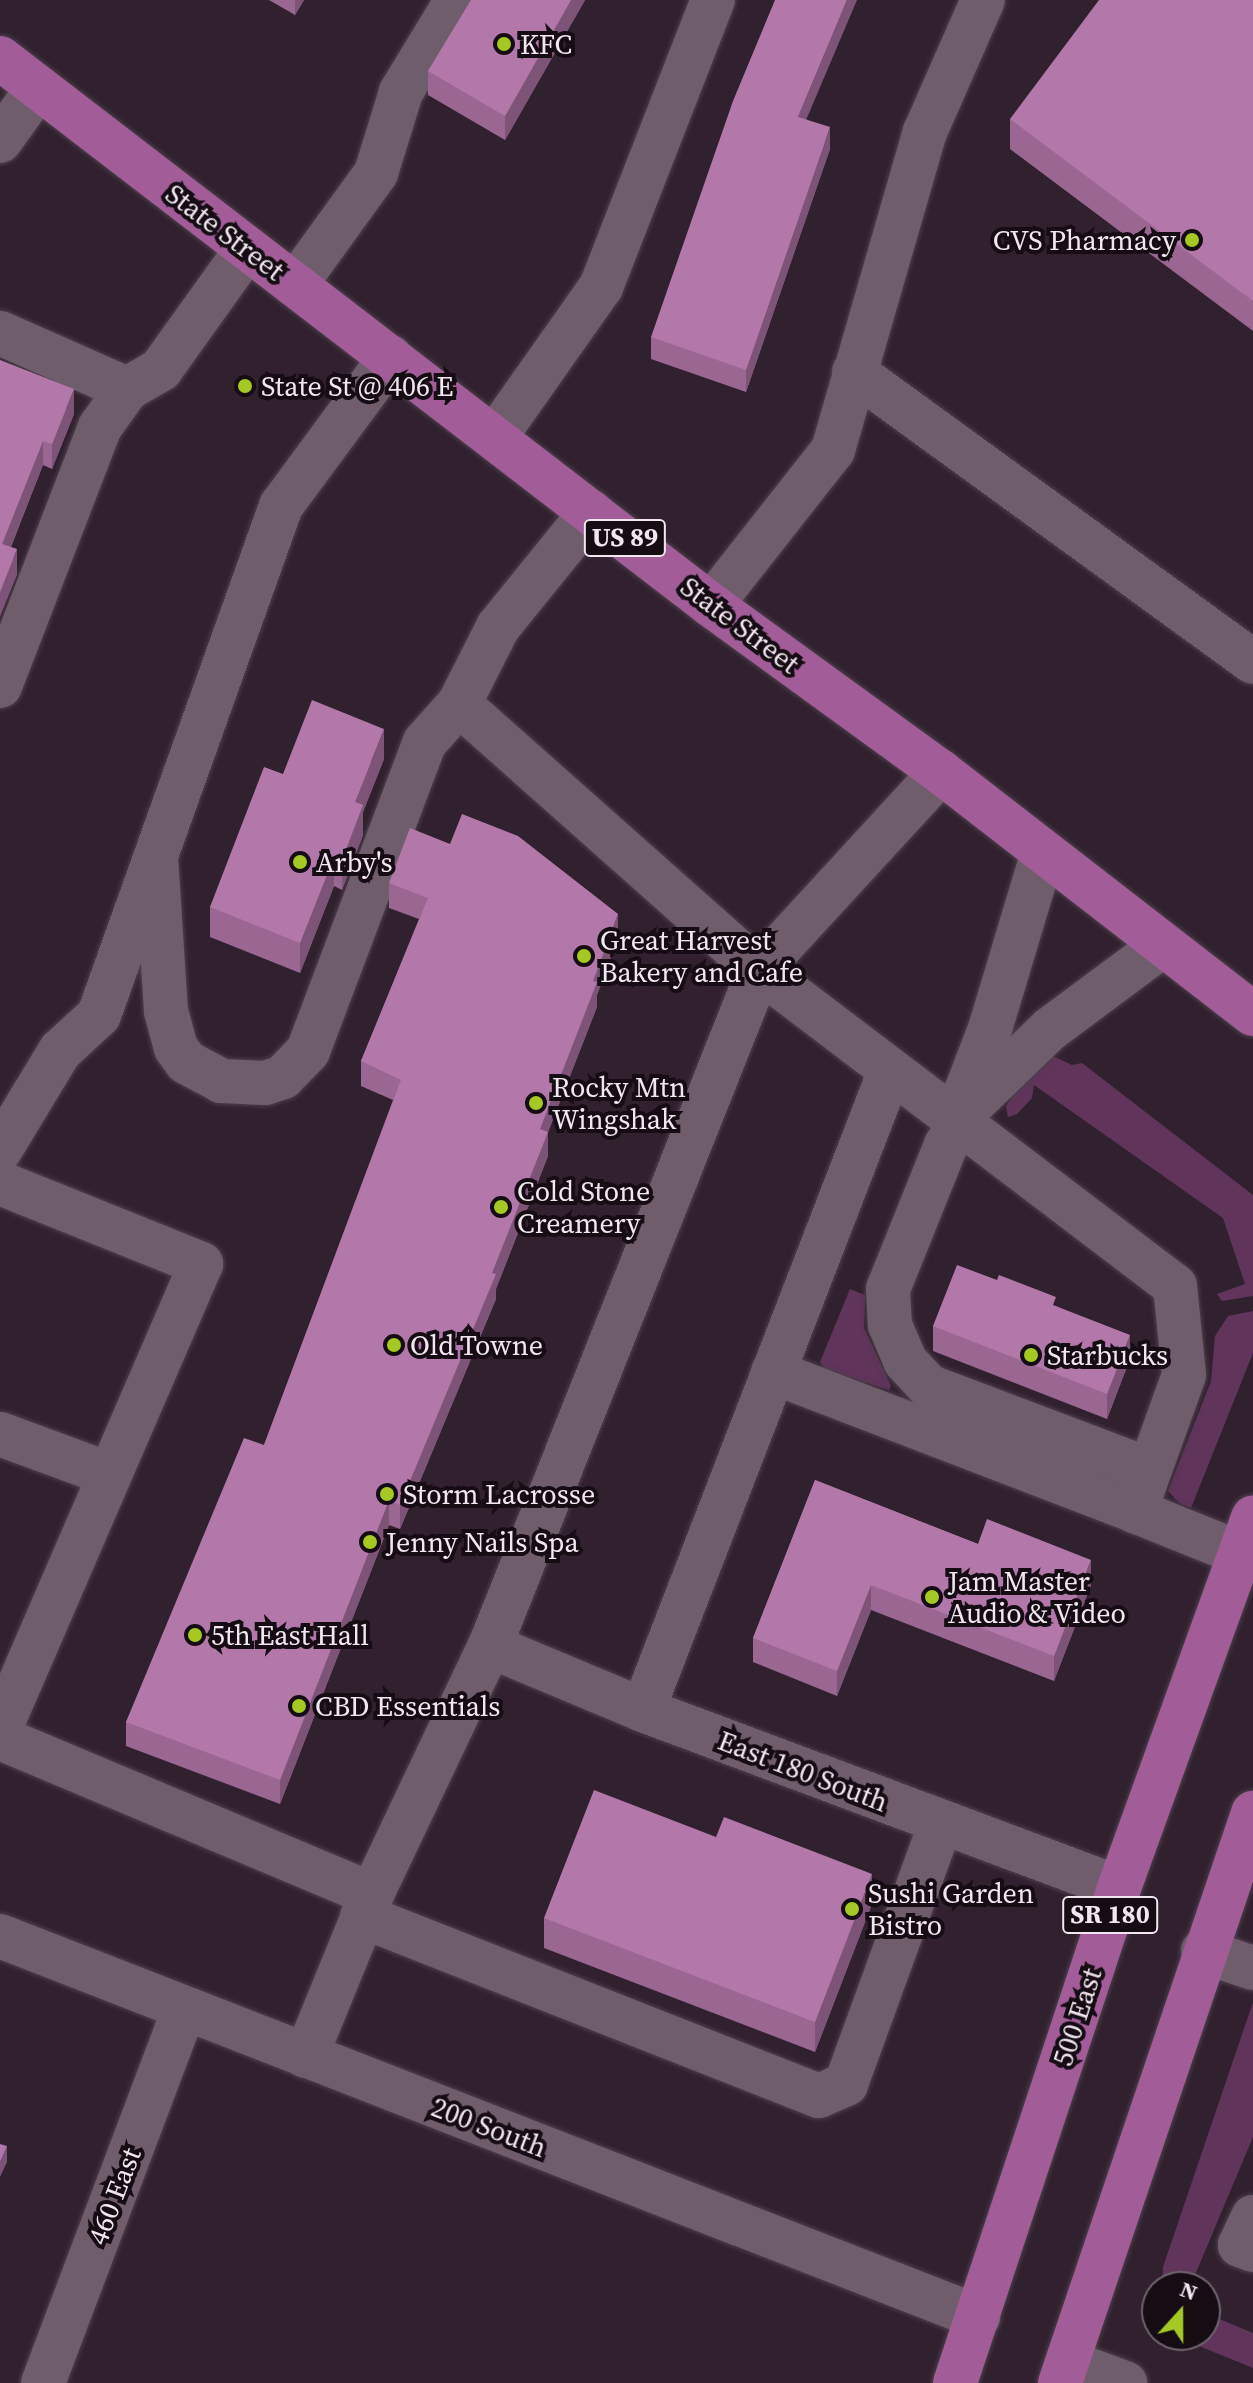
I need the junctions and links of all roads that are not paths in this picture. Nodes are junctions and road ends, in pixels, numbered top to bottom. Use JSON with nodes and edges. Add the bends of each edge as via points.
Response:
{"nodes":[{"id":1,"x":457,"y":0,"type":"edge"},
{"id":2,"x":713,"y":0,"type":"edge"},
{"id":3,"x":983,"y":0,"type":"edge"},
{"id":4,"x":0,"y":58,"type":"edge"},
{"id":5,"x":38,"y":88,"type":"junction"},
{"id":6,"x":0,"y":141,"type":"edge"},
{"id":7,"x":247,"y":249,"type":"junction"},
{"id":8,"x":295,"y":285,"type":"junction"},
{"id":9,"x":0,"y":333,"type":"edge"},
{"id":10,"x":391,"y":357,"type":"junction"},
{"id":11,"x":854,"y":372,"type":"junction"},
{"id":12,"x":127,"y":389,"type":"junction"},
{"id":13,"x":495,"y":437,"type":"junction"},
{"id":14,"x":591,"y":512,"type":"junction"},
{"id":15,"x":711,"y":605,"type":"junction"},
{"id":16,"x":1253,"y":662,"type":"edge"},
{"id":17,"x":0,"y":686,"type":"edge"},
{"id":18,"x":459,"y":704,"type":"junction"},
{"id":19,"x":941,"y":772,"type":"junction"},
{"id":20,"x":1043,"y":852,"type":"junction"},
{"id":21,"x":156,"y":857,"type":"junction"},
{"id":22,"x":1163,"y":945,"type":"junction"},
{"id":23,"x":759,"y":970,"type":"junction"},
{"id":24,"x":1253,"y":1014,"type":"edge"},
{"id":25,"x":890,"y":1071,"type":"junction"},
{"id":26,"x":959,"y":1123,"type":"junction"},
{"id":27,"x":0,"y":1150,"type":"edge"},
{"id":28,"x":0,"y":1183,"type":"edge"},
{"id":29,"x":773,"y":1372,"type":"junction"},
{"id":30,"x":0,"y":1434,"type":"edge"},
{"id":31,"x":1150,"y":1470,"type":"junction"},
{"id":32,"x":109,"y":1474,"type":"junction"},
{"id":33,"x":1135,"y":1511,"type":"junction"},
{"id":34,"x":1246,"y":1535,"type":"edge"},
{"id":35,"x":490,"y":1646,"type":"junction"},
{"id":36,"x":643,"y":1710,"type":"junction"},
{"id":37,"x":0,"y":1729,"type":"edge"},
{"id":38,"x":0,"y":1738,"type":"edge"},
{"id":39,"x":1253,"y":1813,"type":"edge"},
{"id":40,"x":941,"y":1823,"type":"junction"},
{"id":41,"x":1119,"y":1888,"type":"junction"},
{"id":42,"x":367,"y":1905,"type":"junction"},
{"id":43,"x":0,"y":1936,"type":"edge"},
{"id":44,"x":1203,"y":1951,"type":"junction"},
{"id":45,"x":1253,"y":1968,"type":"edge"},
{"id":46,"x":184,"y":2009,"type":"junction"},
{"id":47,"x":306,"y":2056,"type":"junction"},
{"id":48,"x":1253,"y":2217,"type":"edge"},
{"id":49,"x":1253,"y":2250,"type":"edge"},
{"id":50,"x":978,"y":2317,"type":"junction"},
{"id":51,"x":1064,"y":2372,"type":"edge"},
{"id":52,"x":43,"y":2383,"type":"edge"},
{"id":53,"x":955,"y":2383,"type":"edge"},
{"id":54,"x":1125,"y":2383,"type":"edge"}],
"edges":[{"from":1,"to":8,"type":"street","via":[[401,92],[376,173]]},
{"from":2,"to":13,"type":"street","via":[[601,287]]},
{"from":3,"to":11,"type":"street","via":[[925,132]]},
{"from":4,"to":5,"type":"main road","name":"State Street","number":"US 89"},
{"from":5,"to":6,"type":"street"},
{"from":5,"to":7,"type":"main road","name":"State Street","number":"US 89"},
{"from":7,"to":8,"type":"main road","name":"State Street","number":"US 89"},
{"from":7,"to":12,"type":"street","via":[[161,369]]},
{"from":8,"to":10,"type":"main road","name":"State Street","number":"US 89"},
{"from":9,"to":12,"type":"street"},
{"from":10,"to":13,"type":"main road","name":"State Street","number":"US 89"},
{"from":10,"to":21,"type":"street","via":[[281,506]]},
{"from":11,"to":15,"type":"street","via":[[833,450]]},
{"from":11,"to":16,"type":"street"},
{"from":12,"to":17,"type":"street","via":[[100,427]]},
{"from":13,"to":14,"type":"main road","name":"State Street","number":"US 89"},
{"from":14,"to":15,"type":"main road","name":"State Street","number":"US 89"},
{"from":14,"to":18,"type":"street","via":[[498,627]]},
{"from":15,"to":19,"type":"main road","name":"State Street","number":"US 89"},
{"from":18,"to":21,"type":"street","via":[[425,742],[308,1051],[283,1077],[265,1083],[221,1081],[186,1062],[176,1048],[166,1011]]},
{"from":18,"to":23,"type":"street"},
{"from":19,"to":20,"type":"main road","name":"State Street","number":"US 89"},
{"from":19,"to":23,"type":"street"},
{"from":20,"to":22,"type":"main road","name":"State Street","number":"US 89"},
{"from":20,"to":26,"type":"street"},
{"from":21,"to":27,"type":"street","via":[[99,1015],[60,1051]]},
{"from":22,"to":24,"type":"main road","name":"State Street","number":"US 89"},
{"from":22,"to":26,"type":"street","via":[[1050,1029]]},
{"from":23,"to":25,"type":"street"},
{"from":23,"to":35,"type":"street"},
{"from":25,"to":26,"type":"street"},
{"from":25,"to":29,"type":"street"},
{"from":26,"to":31,"type":"street","via":[[1175,1286],[1184,1375]]},
{"from":26,"to":31,"type":"street","via":[[888,1289],[890,1325],[905,1361],[928,1386]]},
{"from":28,"to":32,"type":"street","via":[[201,1264]]},
{"from":29,"to":33,"type":"street"},
{"from":29,"to":36,"type":"street"},
{"from":30,"to":32,"type":"street"},
{"from":31,"to":33,"type":"street"},
{"from":32,"to":37,"type":"street"},
{"from":33,"to":34,"type":"street"},
{"from":34,"to":41,"type":"main road","name":"500 East","number":"SR 180"},
{"from":35,"to":36,"type":"street","name":"East 180 South"},
{"from":35,"to":42,"type":"street"},
{"from":36,"to":40,"type":"street","name":"East 180 South"},
{"from":38,"to":42,"type":"street"},
{"from":39,"to":44,"type":"main road"},
{"from":40,"to":41,"type":"street","name":"East 180 South"},
{"from":40,"to":42,"type":"street","via":[[846,2084],[819,2096]]},
{"from":41,"to":50,"type":"main road","name":"500 East","number":"SR 180"},
{"from":42,"to":47,"type":"street"},
{"from":43,"to":46,"type":"street","name":"200 South"},
{"from":44,"to":45,"type":"street"},
{"from":44,"to":51,"type":"main road"},
{"from":46,"to":47,"type":"street","name":"200 South"},
{"from":46,"to":52,"type":"street","name":"460 East"},
{"from":47,"to":50,"type":"street","name":"200 South"},
{"from":48,"to":49,"type":"street","via":[[1240,2245]]},
{"from":50,"to":53,"type":"main road","name":"500 East","number":"SR 180"},
{"from":51,"to":54,"type":"street"}]}
